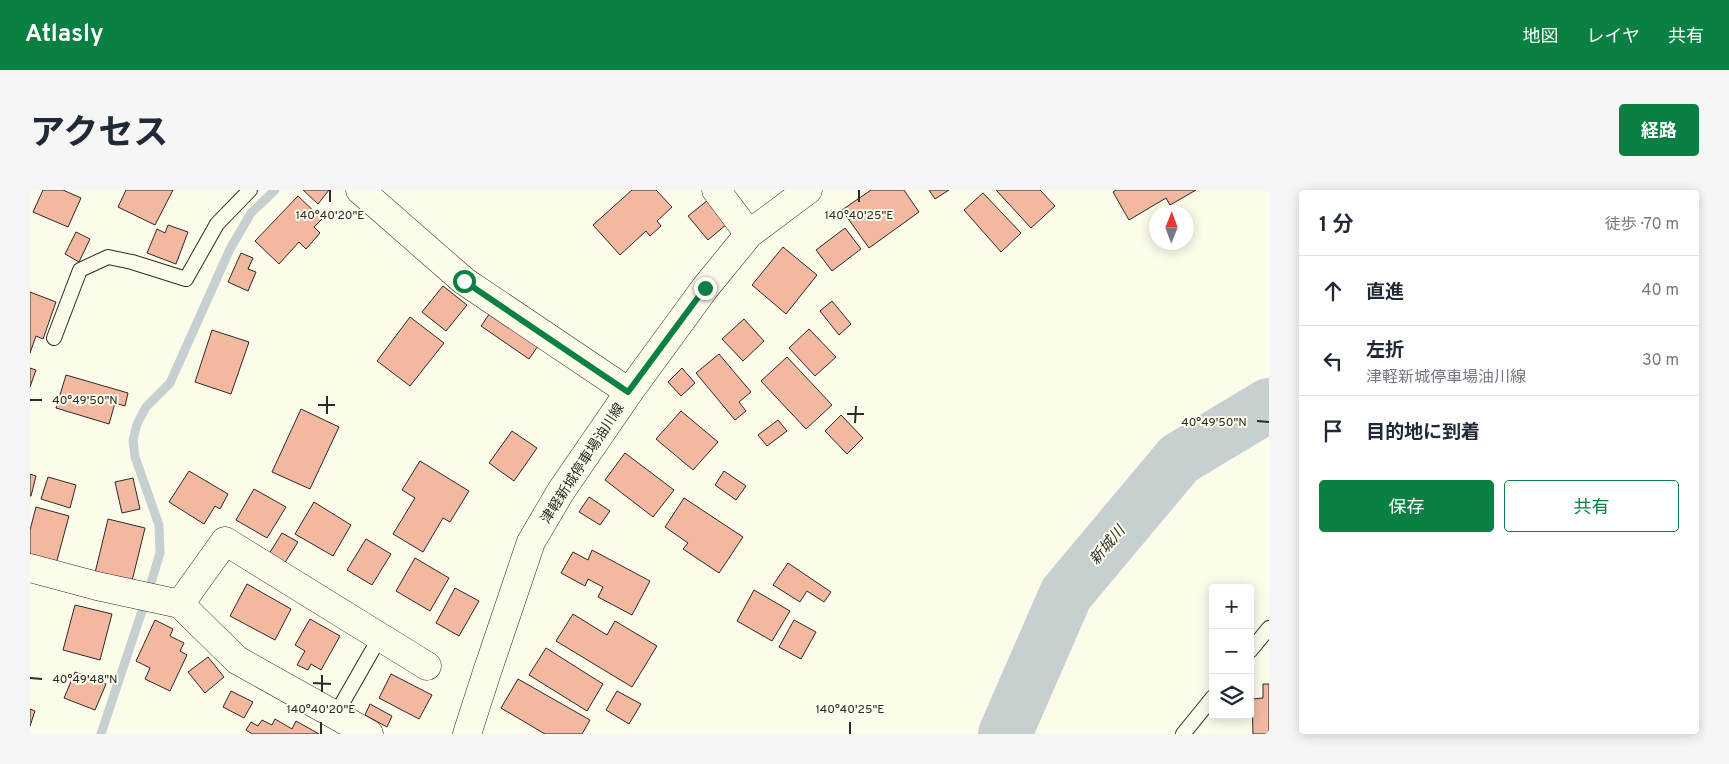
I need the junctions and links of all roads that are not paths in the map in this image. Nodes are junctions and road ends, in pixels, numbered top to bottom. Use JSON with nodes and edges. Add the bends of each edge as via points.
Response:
{"nodes":[{"id":1,"x":250,"y":190,"type":"edge"},
{"id":2,"x":360,"y":190,"type":"edge"},
{"id":3,"x":716,"y":190,"type":"edge"},
{"id":4,"x":808,"y":190,"type":"edge"},
{"id":5,"x":749,"y":234,"type":"junction"},
{"id":6,"x":54,"y":338,"type":"dead end"},
{"id":7,"x":628,"y":392,"type":"junction"},
{"id":8,"x":30,"y":568,"type":"edge"},
{"id":9,"x":180,"y":604,"type":"junction"},
{"id":10,"x":1269,"y":628,"type":"edge"},
{"id":11,"x":380,"y":637,"type":"junction"},
{"id":12,"x":1254,"y":646,"type":"edge"},
{"id":13,"x":427,"y":666,"type":"dead end"},
{"id":14,"x":1209,"y":702,"type":"edge"},
{"id":15,"x":336,"y":714,"type":"junction"},
{"id":16,"x":369,"y":734,"type":"edge"},
{"id":17,"x":468,"y":734,"type":"edge"},
{"id":18,"x":1183,"y":734,"type":"edge"}],
"edges":[{"from":1,"to":6,"type":"lane","via":[[217,224],[186,279],[108,257],[80,270]]},
{"from":2,"to":7,"type":"street","via":[[464,281]]},
{"from":3,"to":5,"type":"street"},
{"from":4,"to":5,"type":"street","name":"津軽新城停車場油川線"},
{"from":5,"to":7,"type":"street","name":"津軽新城停車場油川線"},
{"from":7,"to":17,"type":"street","name":"津軽新城停車場油川線","via":[[560,491],[532,542],[486,672]]},
{"from":8,"to":9,"type":"street"},
{"from":9,"to":11,"type":"street","via":[[225,542]]},
{"from":9,"to":15,"type":"street","via":[[237,660]]},
{"from":10,"to":12,"type":"lane"},
{"from":11,"to":13,"type":"street"},
{"from":11,"to":15,"type":"lane"},
{"from":14,"to":18,"type":"lane"},
{"from":15,"to":16,"type":"street"}]}
